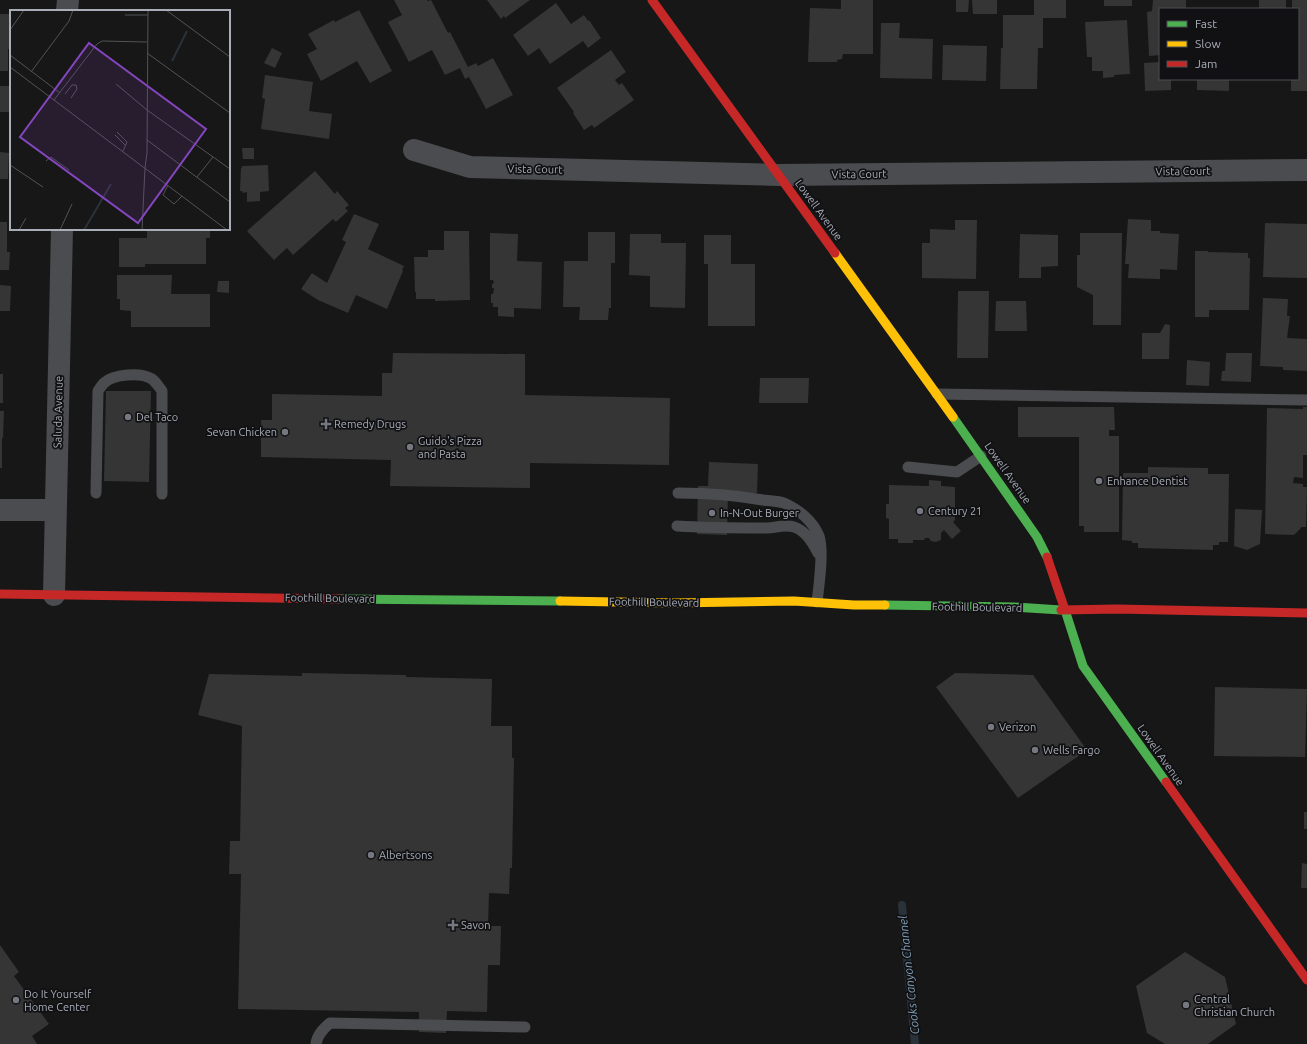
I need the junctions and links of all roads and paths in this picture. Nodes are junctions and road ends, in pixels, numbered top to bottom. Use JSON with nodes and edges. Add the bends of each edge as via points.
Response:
{"nodes":[{"id":1,"x":68,"y":0,"type":"edge"},
{"id":2,"x":652,"y":0,"type":"edge"},
{"id":3,"x":67,"y":10,"type":"edge"},
{"id":4,"x":414,"y":150,"type":"dead end"},
{"id":5,"x":1307,"y":170,"type":"edge"},
{"id":6,"x":779,"y":175,"type":"junction"},
{"id":7,"x":62,"y":230,"type":"edge"},
{"id":8,"x":937,"y":394,"type":"junction"},
{"id":9,"x":1307,"y":400,"type":"edge"},
{"id":10,"x":981,"y":456,"type":"junction"},
{"id":11,"x":908,"y":467,"type":"dead end"},
{"id":12,"x":96,"y":493,"type":"dead end"},
{"id":13,"x":678,"y":493,"type":"dead end"},
{"id":14,"x":162,"y":494,"type":"dead end"},
{"id":15,"x":0,"y":510,"type":"edge"},
{"id":16,"x":55,"y":510,"type":"junction"},
{"id":17,"x":677,"y":526,"type":"dead end"},
{"id":18,"x":821,"y":559,"type":"junction"},
{"id":19,"x":0,"y":594,"type":"edge"},
{"id":20,"x":54,"y":595,"type":"junction"},
{"id":21,"x":817,"y":602,"type":"junction"},
{"id":22,"x":1065,"y":610,"type":"junction"},
{"id":23,"x":1307,"y":613,"type":"edge"},
{"id":24,"x":1307,"y":980,"type":"edge"},
{"id":25,"x":525,"y":1027,"type":"dead end"},
{"id":26,"x":316,"y":1044,"type":"edge"}],
"edges":[{"from":1,"to":3,"type":"street"},
{"from":2,"to":6,"type":"main road","name":"Lowell Avenue"},
{"from":4,"to":6,"type":"street","name":"Vista Court","via":[[470,167]]},
{"from":5,"to":6,"type":"street","name":"Vista Court"},
{"from":6,"to":8,"type":"main road","name":"Lowell Avenue"},
{"from":7,"to":16,"type":"street","name":"Saluda Avenue"},
{"from":8,"to":9,"type":"lane"},
{"from":8,"to":10,"type":"main road","name":"Lowell Avenue"},
{"from":10,"to":11,"type":"lane","via":[[957,472]]},
{"from":10,"to":22,"type":"main road","name":"Lowell Avenue","via":[[1046,553]]},
{"from":12,"to":14,"type":"lane","via":[[98,391],[104,382],[128,375],[145,376],[153,380],[162,391]]},
{"from":13,"to":18,"type":"lane","via":[[735,496],[783,503],[800,512],[815,528],[819,537]]},
{"from":15,"to":16,"type":"street"},
{"from":16,"to":20,"type":"street","name":"Saluda Avenue"},
{"from":17,"to":18,"type":"lane","via":[[793,527],[804,533],[812,542]]},
{"from":18,"to":21,"type":"lane"},
{"from":19,"to":20,"type":"main road","name":"Foothill Boulevard"},
{"from":20,"to":21,"type":"main road","name":"Foothill Boulevard","via":[[675,603]]},
{"from":21,"to":22,"type":"main road","name":"Foothill Boulevard"},
{"from":22,"to":23,"type":"main road","name":"Foothill Boulevard"},
{"from":22,"to":24,"type":"main road","name":"Lowell Avenue","via":[[1083,666]]},
{"from":25,"to":26,"type":"lane","via":[[330,1023],[322,1030]]}]}
